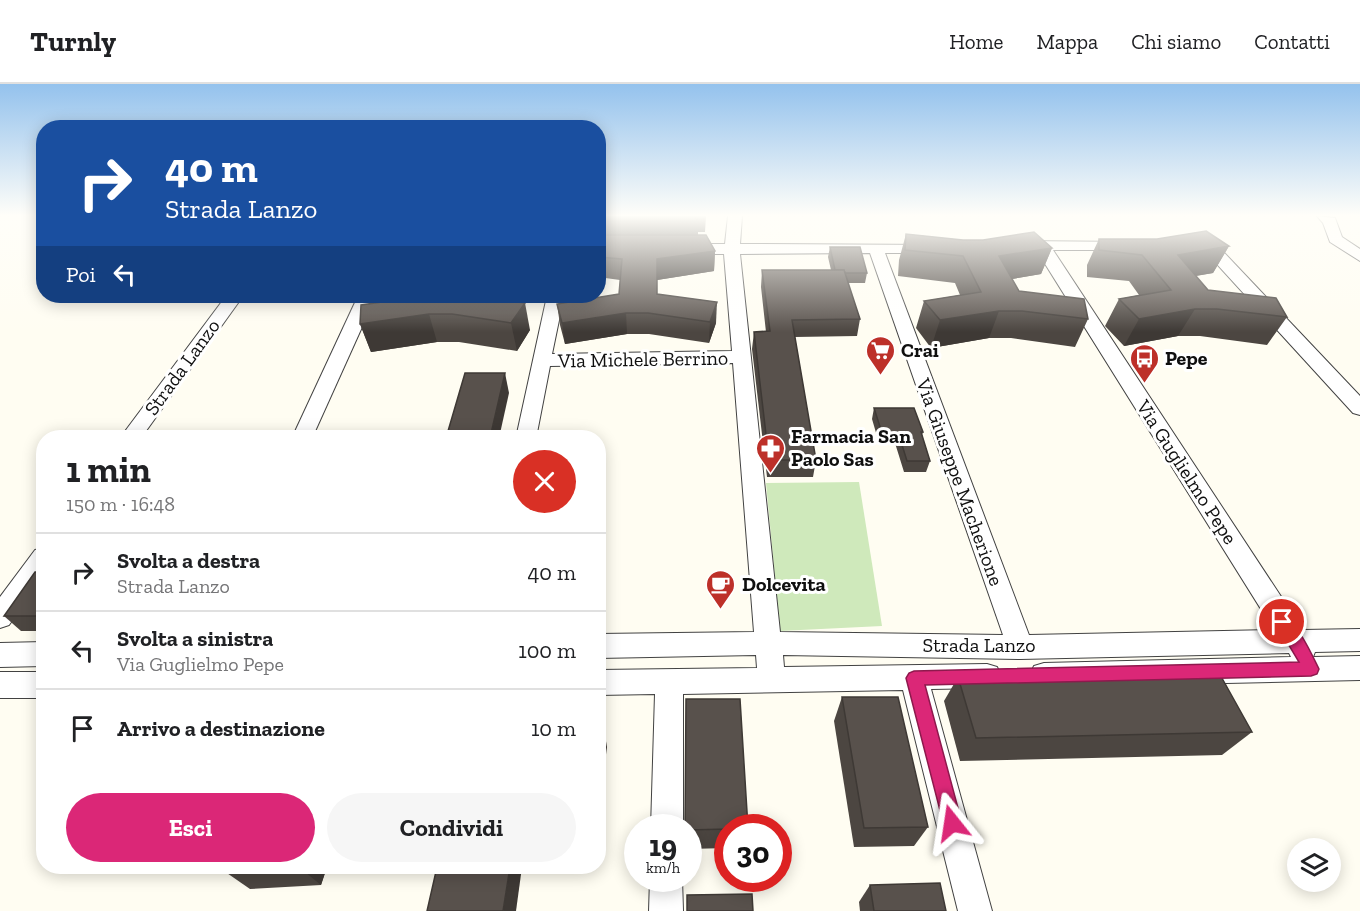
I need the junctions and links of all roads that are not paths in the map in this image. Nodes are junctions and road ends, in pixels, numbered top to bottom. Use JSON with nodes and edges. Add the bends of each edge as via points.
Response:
{"nodes":[{"id":1,"x":732,"y":255,"type":"edge"},
{"id":2,"x":878,"y":255,"type":"edge"},
{"id":3,"x":1048,"y":255,"type":"edge"},
{"id":4,"x":1217,"y":255,"type":"edge"},
{"id":5,"x":229,"y":303,"type":"edge"},
{"id":6,"x":364,"y":303,"type":"edge"},
{"id":7,"x":554,"y":303,"type":"edge"},
{"id":8,"x":743,"y":357,"type":"junction"},
{"id":9,"x":543,"y":360,"type":"junction"},
{"id":10,"x":1360,"y":408,"type":"edge"},
{"id":11,"x":136,"y":430,"type":"edge"},
{"id":12,"x":307,"y":430,"type":"edge"},
{"id":13,"x":528,"y":430,"type":"edge"},
{"id":14,"x":36,"y":568,"type":"edge"},
{"id":15,"x":0,"y":617,"type":"edge"},
{"id":16,"x":1360,"y":640,"type":"edge"},
{"id":17,"x":1296,"y":641,"type":"junction"},
{"id":18,"x":767,"y":643,"type":"junction"},
{"id":19,"x":606,"y":646,"type":"edge"},
{"id":20,"x":1020,"y":646,"type":"junction"},
{"id":21,"x":36,"y":654,"type":"edge"},
{"id":22,"x":0,"y":655,"type":"edge"},
{"id":23,"x":1360,"y":668,"type":"edge"},
{"id":24,"x":1311,"y":669,"type":"junction"},
{"id":25,"x":914,"y":678,"type":"junction"},
{"id":26,"x":772,"y":681,"type":"junction"},
{"id":27,"x":669,"y":682,"type":"junction"},
{"id":28,"x":606,"y":683,"type":"edge"},
{"id":29,"x":0,"y":685,"type":"edge"},
{"id":30,"x":36,"y":685,"type":"edge"},
{"id":31,"x":667,"y":814,"type":"edge"},
{"id":32,"x":666,"y":892,"type":"edge"},
{"id":33,"x":666,"y":911,"type":"edge"},
{"id":34,"x":975,"y":911,"type":"edge"}],
"edges":[{"from":1,"to":8,"type":"street","name":"Via Michele Berrino"},
{"from":2,"to":20,"type":"street","name":"Via Giuseppe Macherione"},
{"from":3,"to":17,"type":"street","name":"Via Guglielmo Pepe"},
{"from":4,"to":10,"type":"street"},
{"from":5,"to":11,"type":"street","name":"Strada Lanzo"},
{"from":6,"to":12,"type":"street"},
{"from":7,"to":9,"type":"street"},
{"from":8,"to":9,"type":"street","name":"Via Michele Berrino"},
{"from":8,"to":18,"type":"street","name":"Via Michele Berrino"},
{"from":9,"to":13,"type":"street"},
{"from":14,"to":15,"type":"street"},
{"from":16,"to":17,"type":"street","name":"Strada Lanzo"},
{"from":17,"to":20,"type":"street","name":"Strada Lanzo"},
{"from":17,"to":24,"type":"street","name":"Via Guglielmo Pepe"},
{"from":18,"to":19,"type":"street","name":"Strada Lanzo"},
{"from":18,"to":20,"type":"street","name":"Strada Lanzo"},
{"from":18,"to":26,"type":"street","name":"Via Michele Berrino"},
{"from":21,"to":22,"type":"street"},
{"from":23,"to":24,"type":"street","name":"Strada Lanzo"},
{"from":24,"to":25,"type":"street","name":"Strada Lanzo"},
{"from":25,"to":26,"type":"street","name":"Strada Lanzo"},
{"from":25,"to":34,"type":"street"},
{"from":26,"to":27,"type":"street","name":"Strada Lanzo"},
{"from":27,"to":28,"type":"street","name":"Strada Lanzo"},
{"from":27,"to":31,"type":"street"},
{"from":29,"to":30,"type":"street"},
{"from":32,"to":33,"type":"street"}]}
